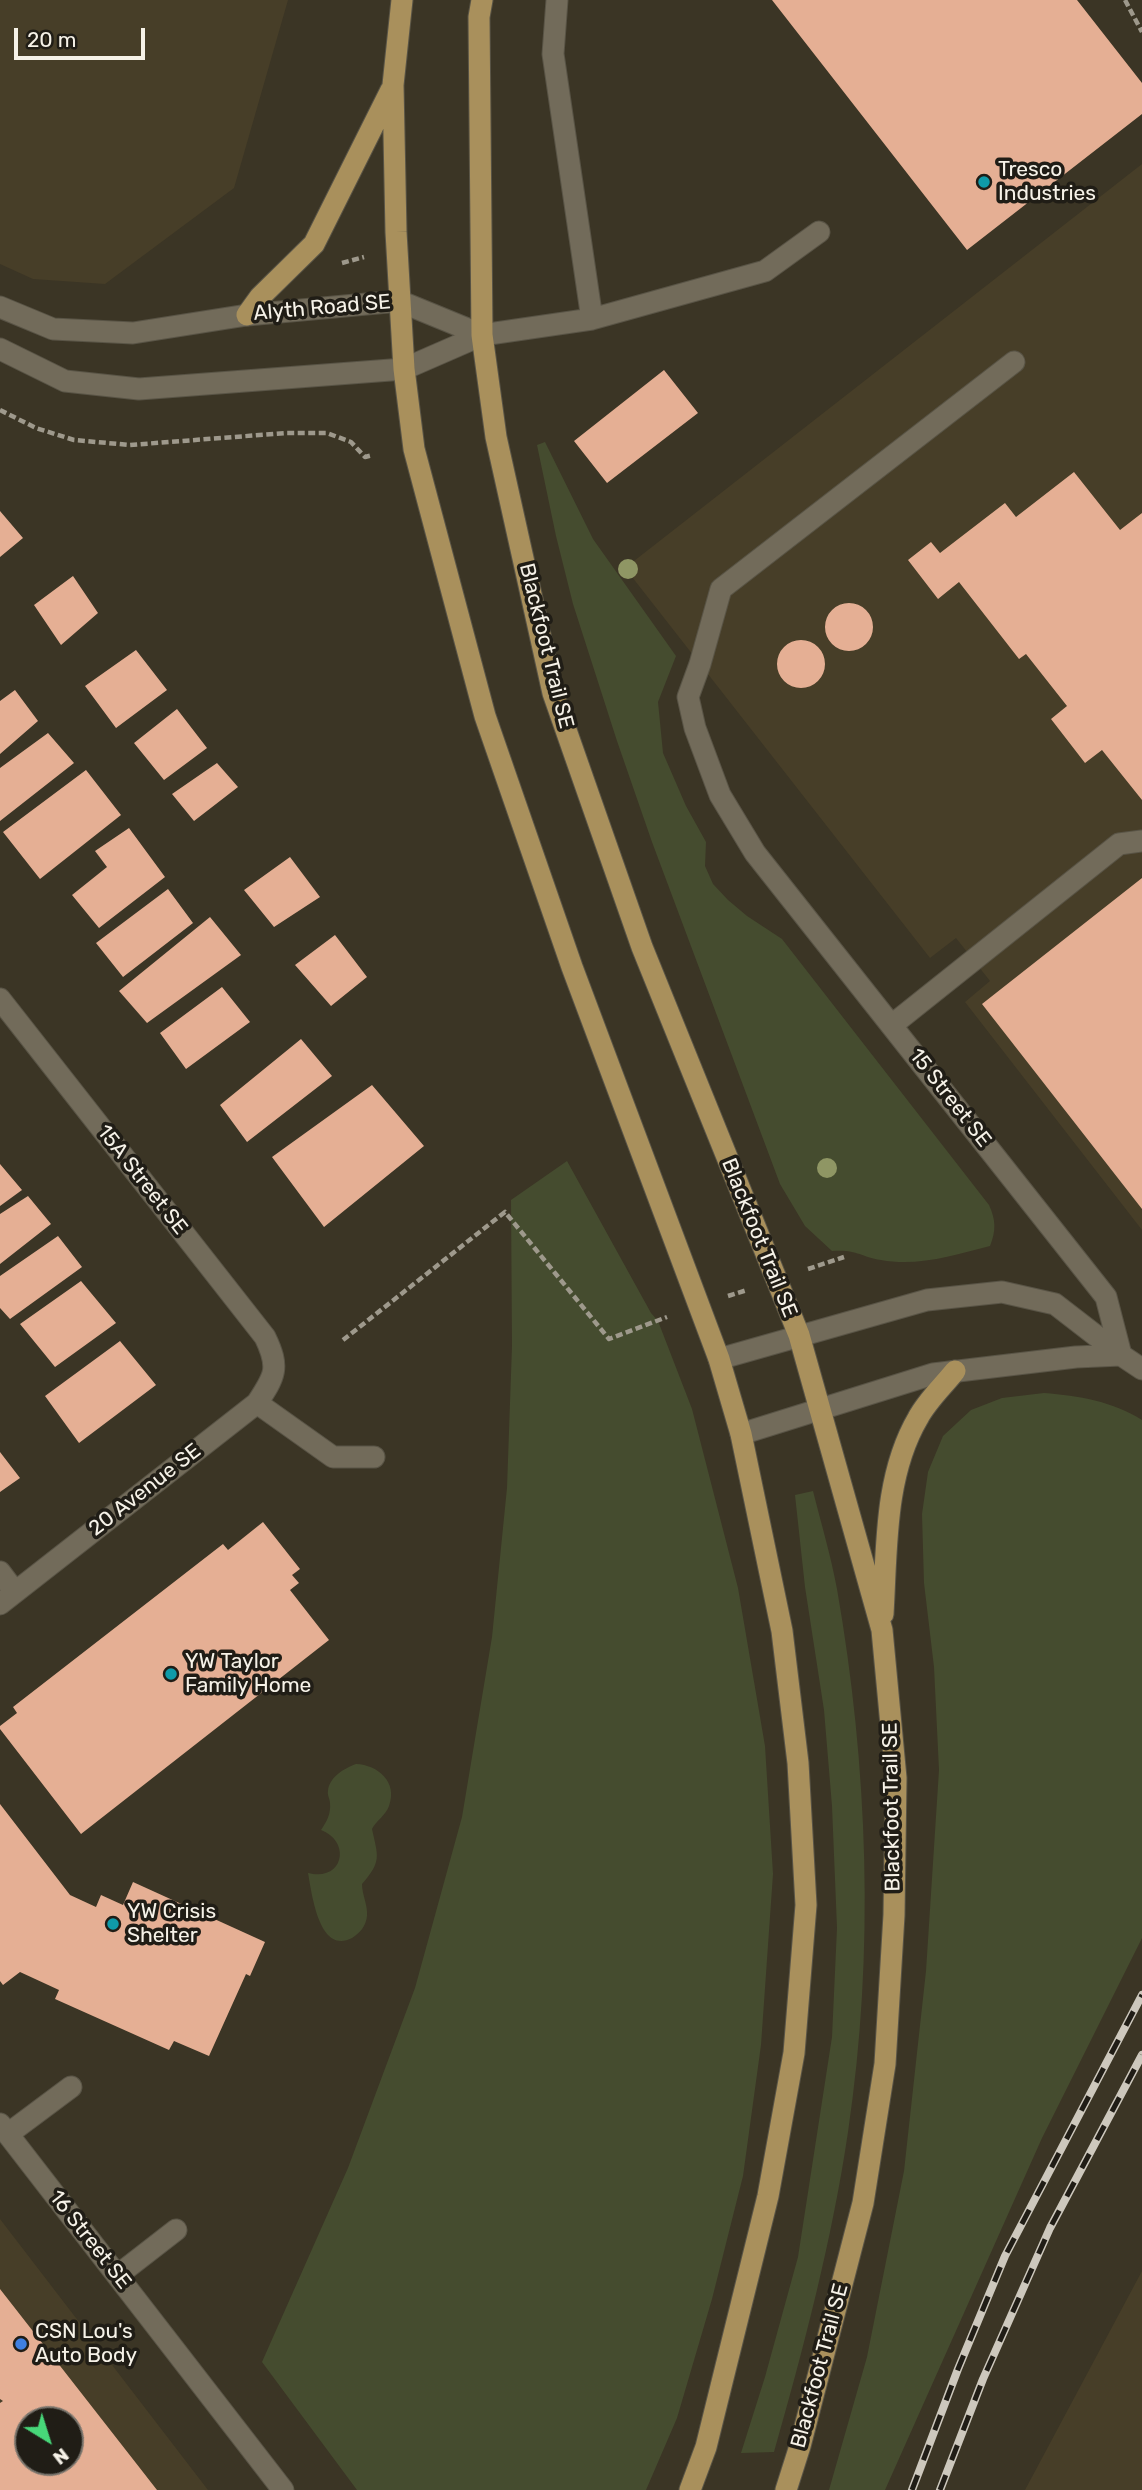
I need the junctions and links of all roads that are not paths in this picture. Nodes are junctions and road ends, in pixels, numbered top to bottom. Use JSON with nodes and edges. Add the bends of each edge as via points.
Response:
{"nodes":[{"id":1,"x":402,"y":0,"type":"edge"},
{"id":2,"x":482,"y":0,"type":"edge"},
{"id":3,"x":557,"y":0,"type":"edge"},
{"id":4,"x":393,"y":85,"type":"junction"},
{"id":5,"x":819,"y":232,"type":"dead end"},
{"id":6,"x":399,"y":300,"type":"junction"},
{"id":7,"x":0,"y":307,"type":"edge"},
{"id":8,"x":247,"y":315,"type":"junction"},
{"id":9,"x":592,"y":319,"type":"junction"},
{"id":10,"x":482,"y":335,"type":"junction"},
{"id":11,"x":0,"y":349,"type":"edge"},
{"id":12,"x":1014,"y":362,"type":"dead end"},
{"id":13,"x":404,"y":369,"type":"junction"},
{"id":14,"x":1142,"y":841,"type":"edge"},
{"id":15,"x":0,"y":999,"type":"edge"},
{"id":16,"x":892,"y":1025,"type":"junction"},
{"id":17,"x":799,"y":1335,"type":"junction"},
{"id":18,"x":1121,"y":1355,"type":"junction"},
{"id":19,"x":719,"y":1359,"type":"junction"},
{"id":20,"x":275,"y":1365,"type":"joint"},
{"id":21,"x":1142,"y":1369,"type":"edge"},
{"id":22,"x":955,"y":1371,"type":"junction"},
{"id":23,"x":257,"y":1403,"type":"junction"},
{"id":24,"x":819,"y":1408,"type":"junction"},
{"id":25,"x":741,"y":1434,"type":"junction"},
{"id":26,"x":374,"y":1457,"type":"dead end"},
{"id":27,"x":0,"y":1572,"type":"edge"},
{"id":28,"x":8,"y":1598,"type":"edge"},
{"id":29,"x":882,"y":1630,"type":"junction"},
{"id":30,"x":71,"y":2087,"type":"dead end"},
{"id":31,"x":4,"y":2129,"type":"edge"},
{"id":32,"x":176,"y":2230,"type":"dead end"},
{"id":33,"x":118,"y":2275,"type":"junction"},
{"id":34,"x":282,"y":2490,"type":"edge"},
{"id":35,"x":690,"y":2490,"type":"edge"},
{"id":36,"x":786,"y":2490,"type":"edge"}],
"edges":[{"from":1,"to":4,"type":"main road"},
{"from":2,"to":10,"type":"main road","name":"Blackfoot Trail SE"},
{"from":3,"to":9,"type":"street","via":[[553,54]]},
{"from":4,"to":6,"type":"main road"},
{"from":4,"to":8,"type":"main road","via":[[314,244]]},
{"from":5,"to":9,"type":"street","via":[[765,271]]},
{"from":6,"to":8,"type":"street","name":"Alyth Road SE"},
{"from":6,"to":10,"type":"street","name":"Alyth Road SE"},
{"from":6,"to":13,"type":"main road"},
{"from":7,"to":8,"type":"street","name":"Alyth Road SE","via":[[53,329],[133,333]]},
{"from":9,"to":10,"type":"street"},
{"from":10,"to":13,"type":"street"},
{"from":10,"to":17,"type":"main road","name":"Blackfoot Trail SE","via":[[496,437],[554,693],[642,947]]},
{"from":11,"to":13,"type":"street","via":[[65,381],[139,390]]},
{"from":12,"to":16,"type":"street","name":"15 Street SE","via":[[721,589],[688,697],[720,795],[755,853]]},
{"from":13,"to":19,"type":"main road","via":[[414,449],[485,716],[572,967]]},
{"from":14,"to":16,"type":"street","via":[[1119,844]]},
{"from":15,"to":20,"type":"street","name":"15A Street SE","via":[[265,1337]]},
{"from":16,"to":18,"type":"street","name":"15 Street SE","via":[[1106,1297]]},
{"from":17,"to":18,"type":"street","via":[[927,1300],[1002,1292],[1055,1304]]},
{"from":17,"to":19,"type":"street"},
{"from":17,"to":24,"type":"main road","name":"Blackfoot Trail SE"},
{"from":18,"to":21,"type":"street"},
{"from":18,"to":22,"type":"street"},
{"from":19,"to":25,"type":"main road"},
{"from":20,"to":23,"type":"street","name":"20 Avenue SE","via":[[273,1379]]},
{"from":22,"to":24,"type":"street"},
{"from":22,"to":29,"type":"main road","via":[[918,1417],[901,1459],[888,1517]]},
{"from":23,"to":26,"type":"street","via":[[333,1457]]},
{"from":23,"to":28,"type":"street","name":"20 Avenue SE"},
{"from":24,"to":25,"type":"street"},
{"from":24,"to":29,"type":"main road","name":"Blackfoot Trail SE"},
{"from":25,"to":35,"type":"main road","via":[[782,1631],[798,1763],[806,1905],[794,2053],[768,2196],[706,2447]]},
{"from":27,"to":28,"type":"street"},
{"from":29,"to":36,"type":"main road","name":"Blackfoot Trail SE","via":[[896,1778],[885,2064],[863,2203]]},
{"from":30,"to":31,"type":"street"},
{"from":31,"to":33,"type":"street","name":"16 Street SE"},
{"from":32,"to":33,"type":"street"},
{"from":33,"to":34,"type":"street","name":"16 Street SE"}]}
